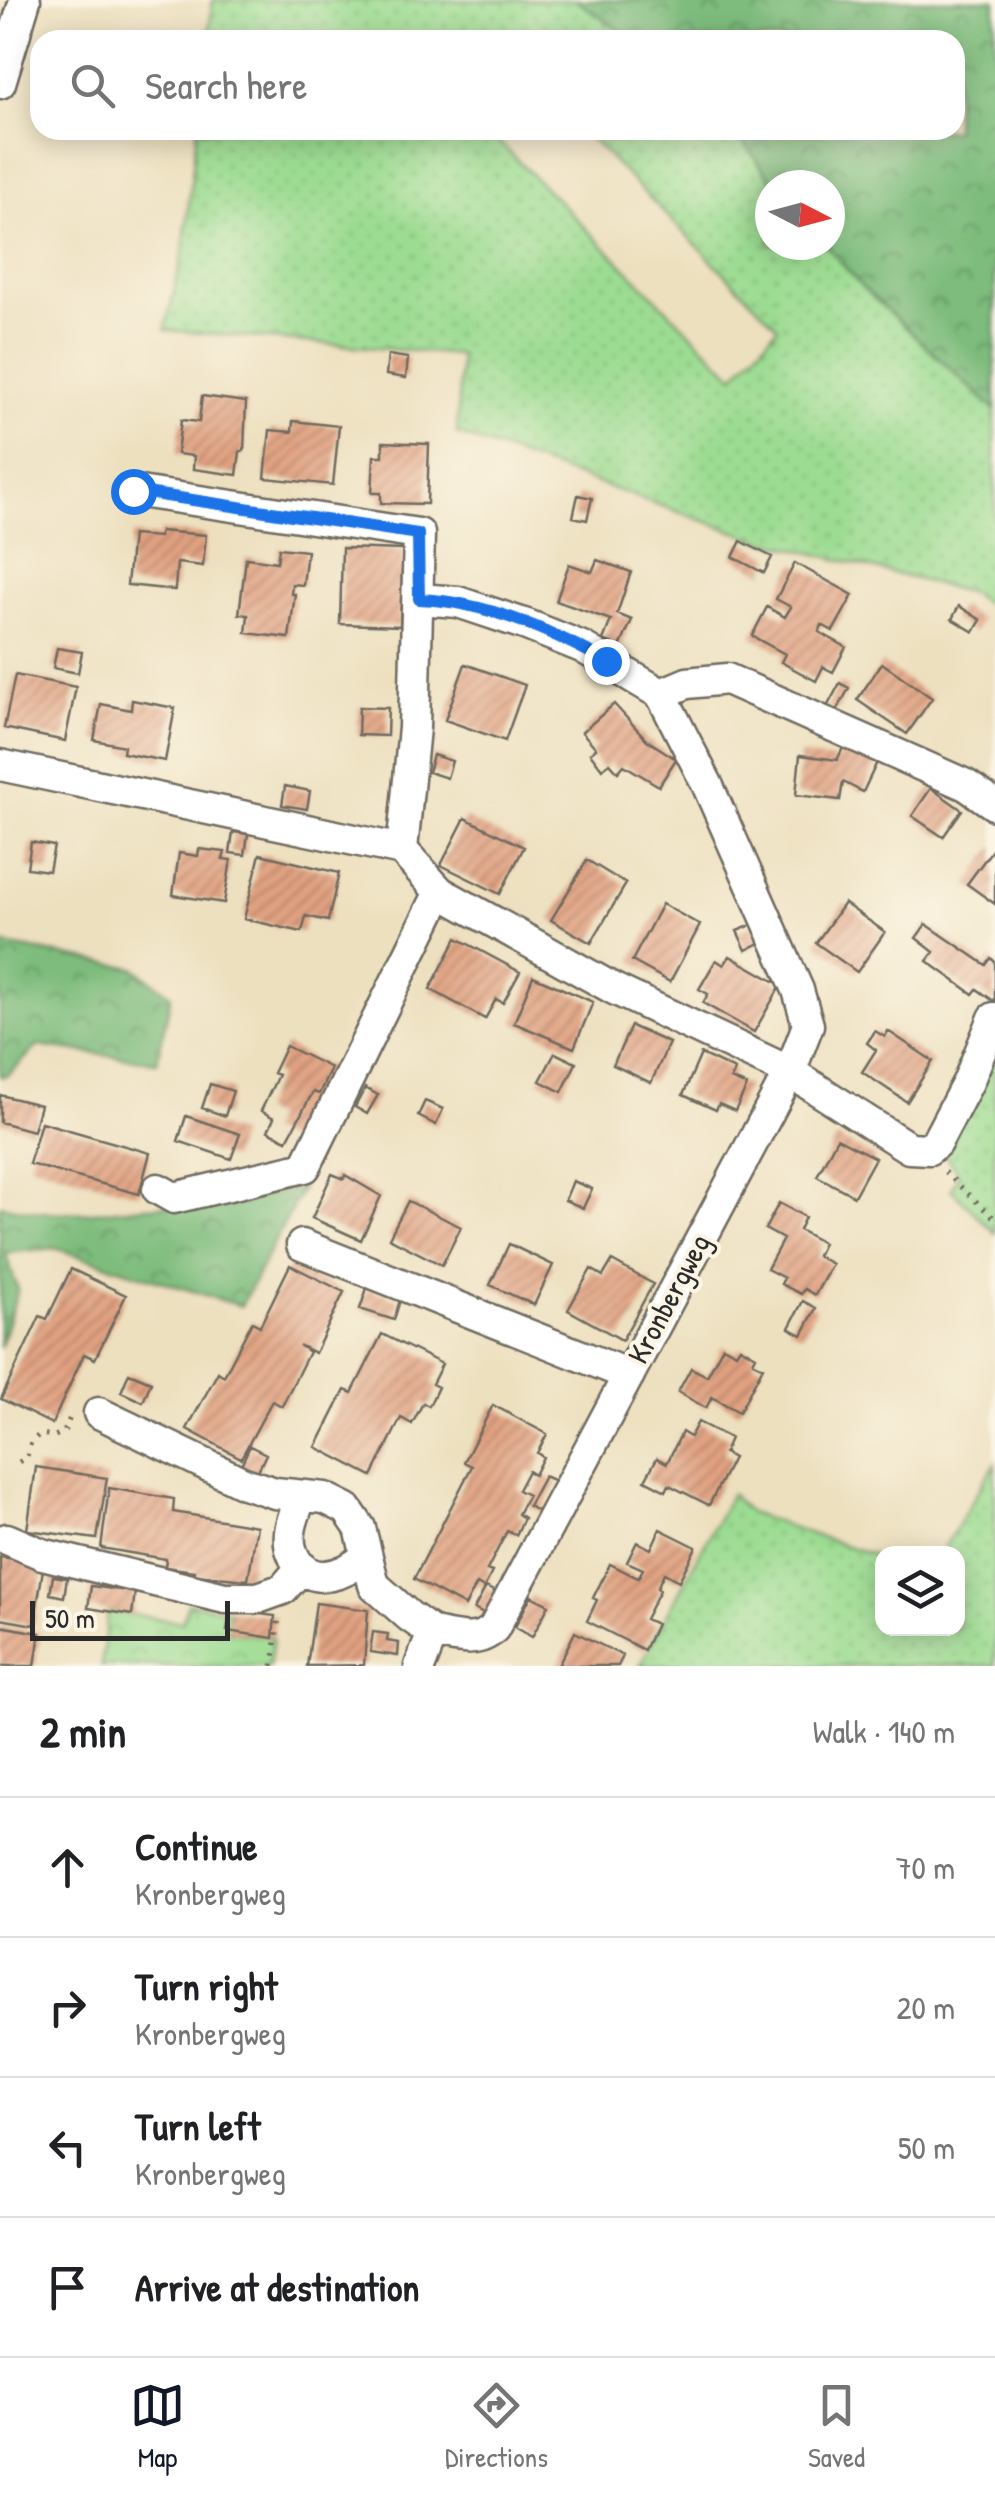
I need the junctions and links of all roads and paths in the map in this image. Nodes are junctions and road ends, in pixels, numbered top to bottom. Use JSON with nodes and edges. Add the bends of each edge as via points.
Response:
{"nodes":[{"id":1,"x":25,"y":0,"type":"edge"},
{"id":2,"x":0,"y":83,"type":"edge"},
{"id":3,"x":133,"y":491,"type":"dead end"},
{"id":4,"x":419,"y":599,"type":"junction"},
{"id":5,"x":660,"y":694,"type":"junction"},
{"id":6,"x":0,"y":765,"type":"edge"},
{"id":7,"x":995,"y":805,"type":"edge"},
{"id":8,"x":402,"y":850,"type":"junction"},
{"id":9,"x":440,"y":892,"type":"junction"},
{"id":10,"x":994,"y":1018,"type":"edge"},
{"id":11,"x":790,"y":1072,"type":"junction"},
{"id":12,"x":928,"y":1149,"type":"junction"},
{"id":13,"x":158,"y":1189,"type":"dead end"},
{"id":14,"x":995,"y":1219,"type":"edge"},
{"id":15,"x":302,"y":1245,"type":"dead end"},
{"id":16,"x":629,"y":1375,"type":"junction"},
{"id":17,"x":99,"y":1413,"type":"joint"},
{"id":18,"x":19,"y":1462,"type":"dead end"},
{"id":19,"x":301,"y":1496,"type":"junction"},
{"id":20,"x":7,"y":1538,"type":"dead end"},
{"id":21,"x":365,"y":1557,"type":"junction"},
{"id":22,"x":292,"y":1578,"type":"junction"},
{"id":23,"x":434,"y":1633,"type":"junction"},
{"id":24,"x":273,"y":1666,"type":"edge"},
{"id":25,"x":420,"y":1666,"type":"edge"}],
"edges":[{"from":1,"to":2,"type":"street"},
{"from":3,"to":4,"type":"street","via":[[418,534]]},
{"from":4,"to":5,"type":"street","via":[[458,602],[527,625],[582,647]]},
{"from":4,"to":8,"type":"street"},
{"from":5,"to":7,"type":"street","via":[[727,679],[950,778]]},
{"from":5,"to":11,"type":"street","name":"Kronbergweg","via":[[798,990],[808,1025]]},
{"from":6,"to":8,"type":"street"},
{"from":8,"to":9,"type":"street"},
{"from":9,"to":11,"type":"street","via":[[614,989]]},
{"from":9,"to":13,"type":"street","via":[[305,1167],[174,1198]]},
{"from":10,"to":12,"type":"street","via":[[968,1082]]},
{"from":11,"to":12,"type":"street","via":[[908,1148]]},
{"from":11,"to":16,"type":"street","name":"Kronbergweg"},
{"from":12,"to":14,"type":"path"},
{"from":15,"to":16,"type":"street","name":"Kronbergweg"},
{"from":16,"to":23,"type":"street","via":[[494,1628],[474,1638]]},
{"from":17,"to":18,"type":"path","via":[[95,1420],[74,1409],[64,1432],[40,1434]]},
{"from":17,"to":19,"type":"street","via":[[244,1483]]},
{"from":19,"to":21,"type":"street","via":[[348,1508]]},
{"from":19,"to":22,"type":"street","via":[[290,1538]]},
{"from":20,"to":22,"type":"street","via":[[57,1558],[225,1598],[258,1598]]},
{"from":21,"to":22,"type":"street","via":[[331,1576]]},
{"from":21,"to":23,"type":"street","via":[[374,1585]]},
{"from":22,"to":24,"type":"path"},
{"from":23,"to":25,"type":"street"}]}
